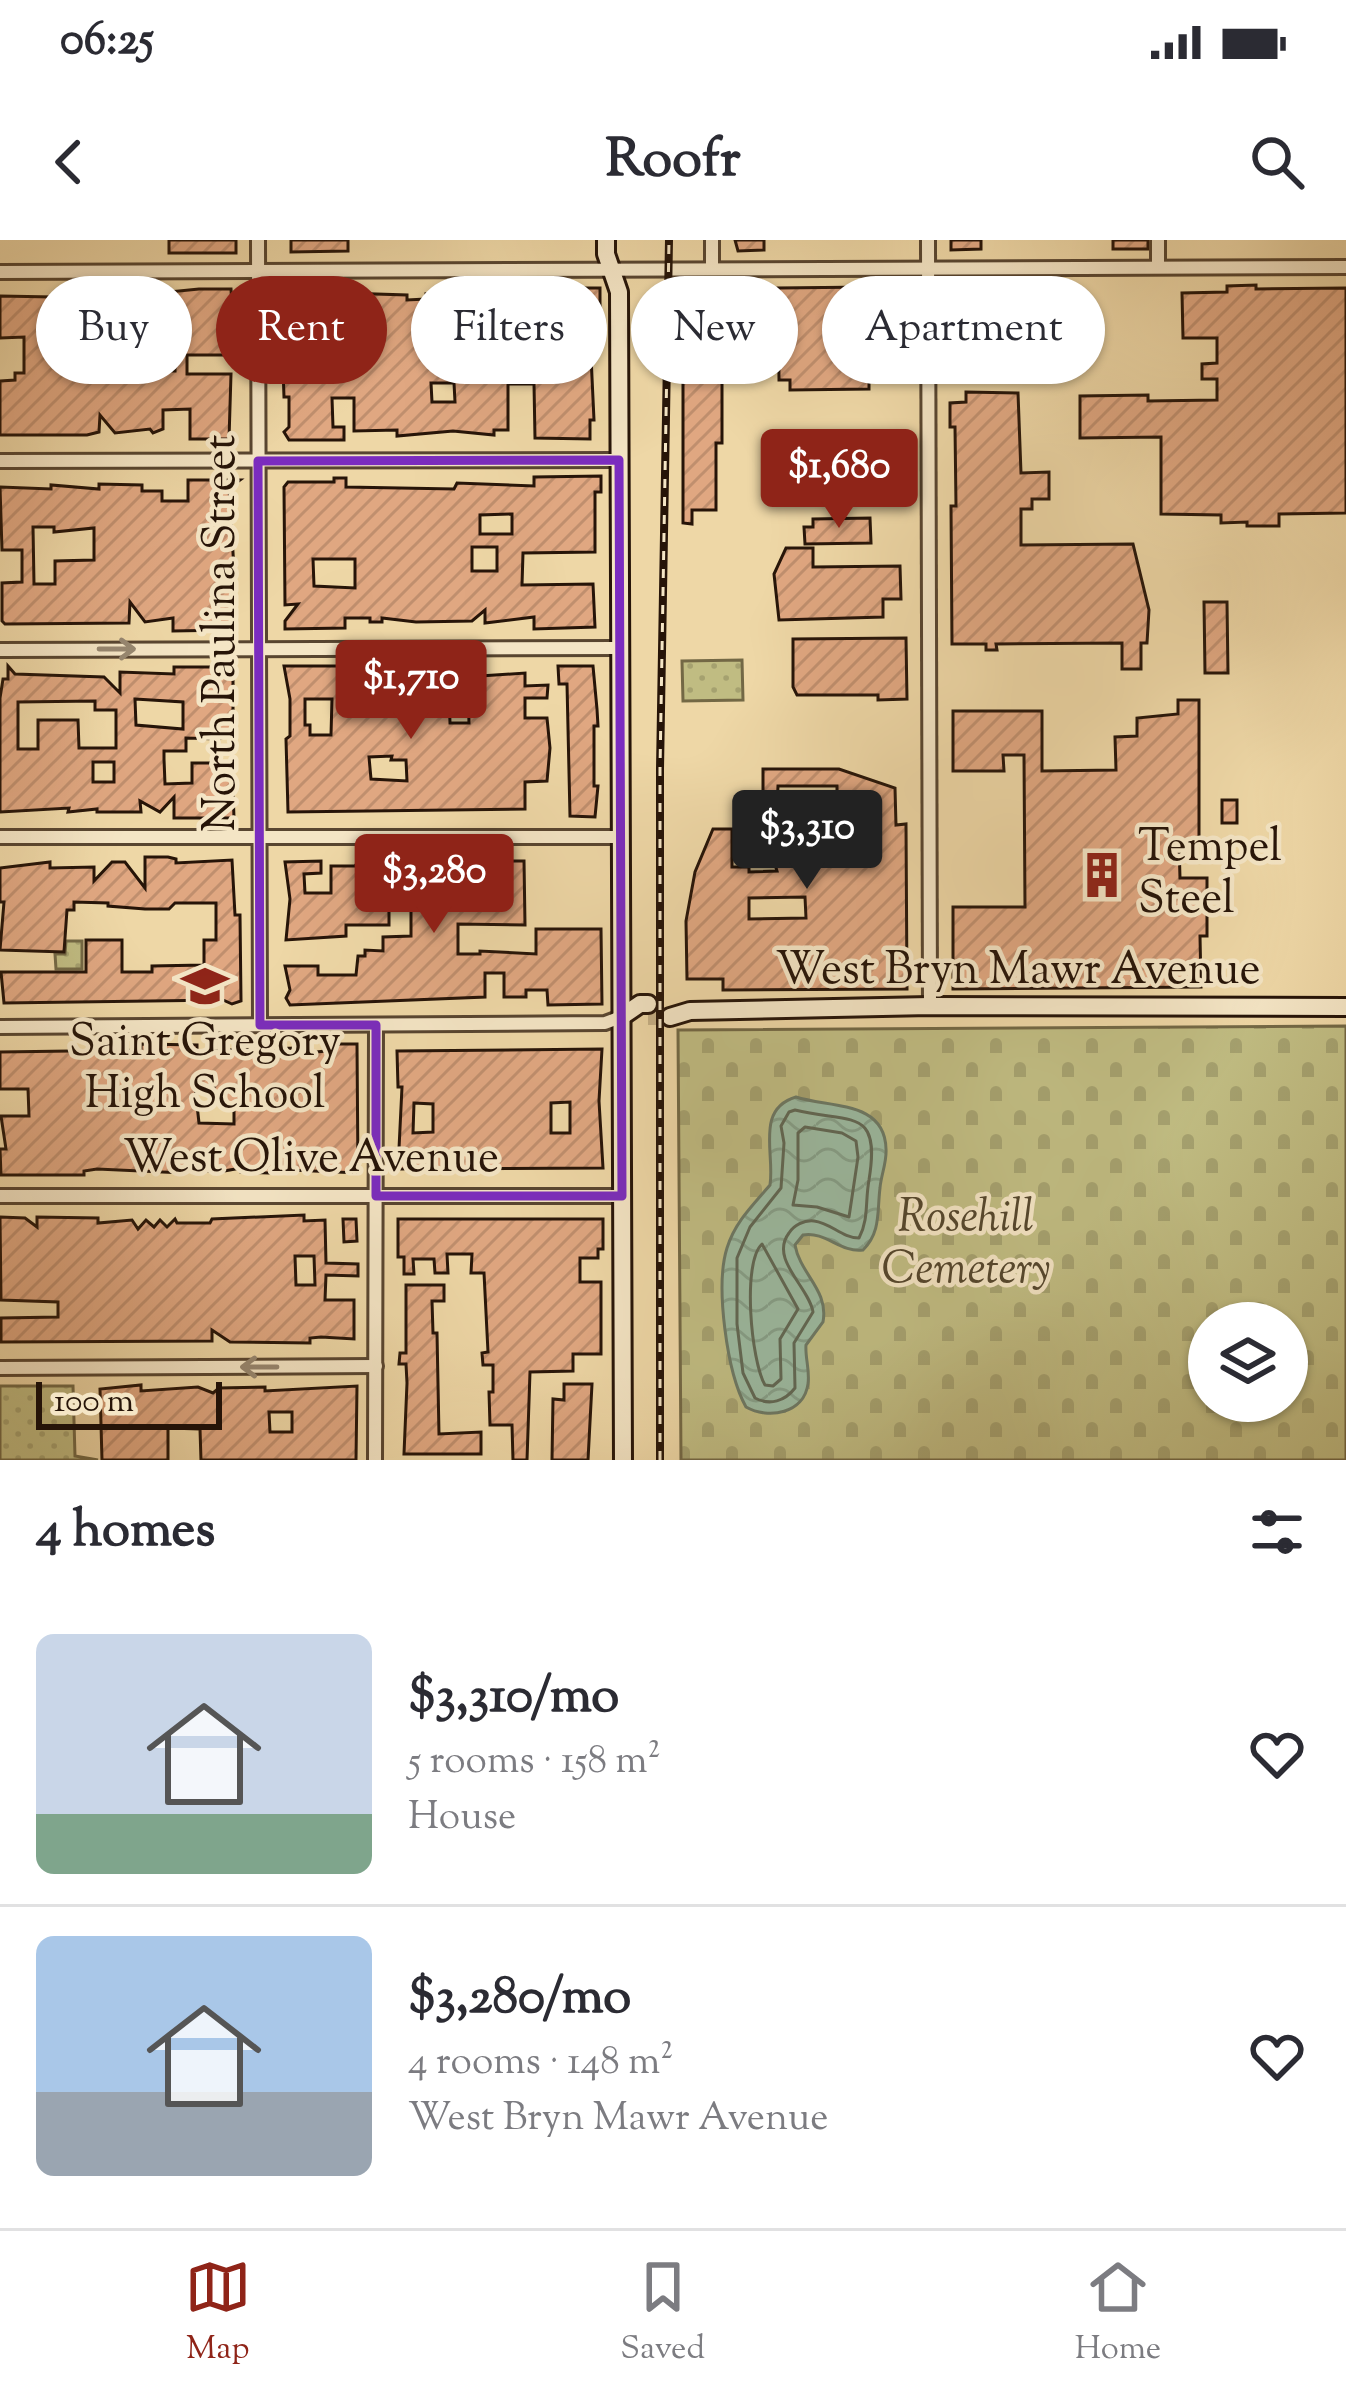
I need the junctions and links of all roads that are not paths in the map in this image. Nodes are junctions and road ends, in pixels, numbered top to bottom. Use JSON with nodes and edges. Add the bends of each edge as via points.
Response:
{"nodes":[{"id":1,"x":258,"y":240,"type":"edge"},
{"id":2,"x":606,"y":240,"type":"edge"},
{"id":3,"x":712,"y":240,"type":"edge"},
{"id":4,"x":928,"y":240,"type":"edge"},
{"id":5,"x":1157,"y":240,"type":"edge"},
{"id":6,"x":712,"y":267,"type":"junction"},
{"id":7,"x":928,"y":267,"type":"junction"},
{"id":8,"x":1158,"y":267,"type":"junction"},
{"id":9,"x":1346,"y":267,"type":"edge"},
{"id":10,"x":610,"y":269,"type":"junction"},
{"id":11,"x":258,"y":271,"type":"junction"},
{"id":12,"x":0,"y":272,"type":"edge"},
{"id":13,"x":620,"y":460,"type":"junction"},
{"id":14,"x":0,"y":461,"type":"edge"},
{"id":15,"x":258,"y":461,"type":"junction"},
{"id":16,"x":620,"y":648,"type":"junction"},
{"id":17,"x":260,"y":649,"type":"junction"},
{"id":18,"x":0,"y":650,"type":"edge"},
{"id":19,"x":0,"y":837,"type":"edge"},
{"id":20,"x":260,"y":837,"type":"junction"},
{"id":21,"x":621,"y":837,"type":"junction"},
{"id":22,"x":930,"y":1006,"type":"junction"},
{"id":23,"x":1346,"y":1007,"type":"edge"},
{"id":24,"x":648,"y":1011,"type":"tunnel mouth"},
{"id":25,"x":670,"y":1011,"type":"tunnel mouth"},
{"id":26,"x":621,"y":1017,"type":"junction"},
{"id":27,"x":260,"y":1025,"type":"junction"},
{"id":28,"x":376,"y":1025,"type":"junction"},
{"id":29,"x":0,"y":1027,"type":"edge"},
{"id":30,"x":0,"y":1196,"type":"edge"},
{"id":31,"x":376,"y":1196,"type":"junction"},
{"id":32,"x":622,"y":1196,"type":"junction"},
{"id":33,"x":376,"y":1366,"type":"junction"},
{"id":34,"x":0,"y":1368,"type":"edge"},
{"id":35,"x":375,"y":1460,"type":"edge"},
{"id":36,"x":623,"y":1460,"type":"edge"}],
"edges":[{"from":1,"to":11,"type":"street","name":"North Paulina Street"},
{"from":2,"to":10,"type":"street"},
{"from":3,"to":6,"type":"street"},
{"from":4,"to":7,"type":"street"},
{"from":5,"to":8,"type":"street"},
{"from":6,"to":7,"type":"street"},
{"from":6,"to":10,"type":"street"},
{"from":7,"to":8,"type":"street"},
{"from":7,"to":22,"type":"street"},
{"from":8,"to":9,"type":"street"},
{"from":10,"to":11,"type":"street"},
{"from":10,"to":13,"type":"street","via":[[619,292]]},
{"from":11,"to":12,"type":"street"},
{"from":11,"to":15,"type":"street","name":"North Paulina Street"},
{"from":13,"to":15,"type":"street"},
{"from":13,"to":16,"type":"street"},
{"from":14,"to":15,"type":"street"},
{"from":15,"to":17,"type":"street","name":"North Paulina Street"},
{"from":16,"to":17,"type":"street"},
{"from":16,"to":21,"type":"street"},
{"from":18,"to":17,"type":"street","one_way":true},
{"from":17,"to":20,"type":"street","name":"North Paulina Street"},
{"from":19,"to":20,"type":"street"},
{"from":20,"to":21,"type":"street"},
{"from":20,"to":27,"type":"street","name":"North Paulina Street"},
{"from":21,"to":26,"type":"street"},
{"from":22,"to":23,"type":"street","name":"West Bryn Mawr Avenue"},
{"from":22,"to":25,"type":"street","name":"West Bryn Mawr Avenue"},
{"from":24,"to":26,"type":"street","via":[[640,1004]]},
{"from":26,"to":28,"type":"street"},
{"from":26,"to":32,"type":"street"},
{"from":27,"to":28,"type":"street"},
{"from":27,"to":29,"type":"street"},
{"from":28,"to":31,"type":"street"},
{"from":30,"to":31,"type":"street","name":"West Olive Avenue"},
{"from":31,"to":32,"type":"street","name":"West Olive Avenue"},
{"from":31,"to":33,"type":"street"},
{"from":32,"to":36,"type":"street"},
{"from":33,"to":34,"type":"street","one_way":true},
{"from":33,"to":35,"type":"street"}]}
